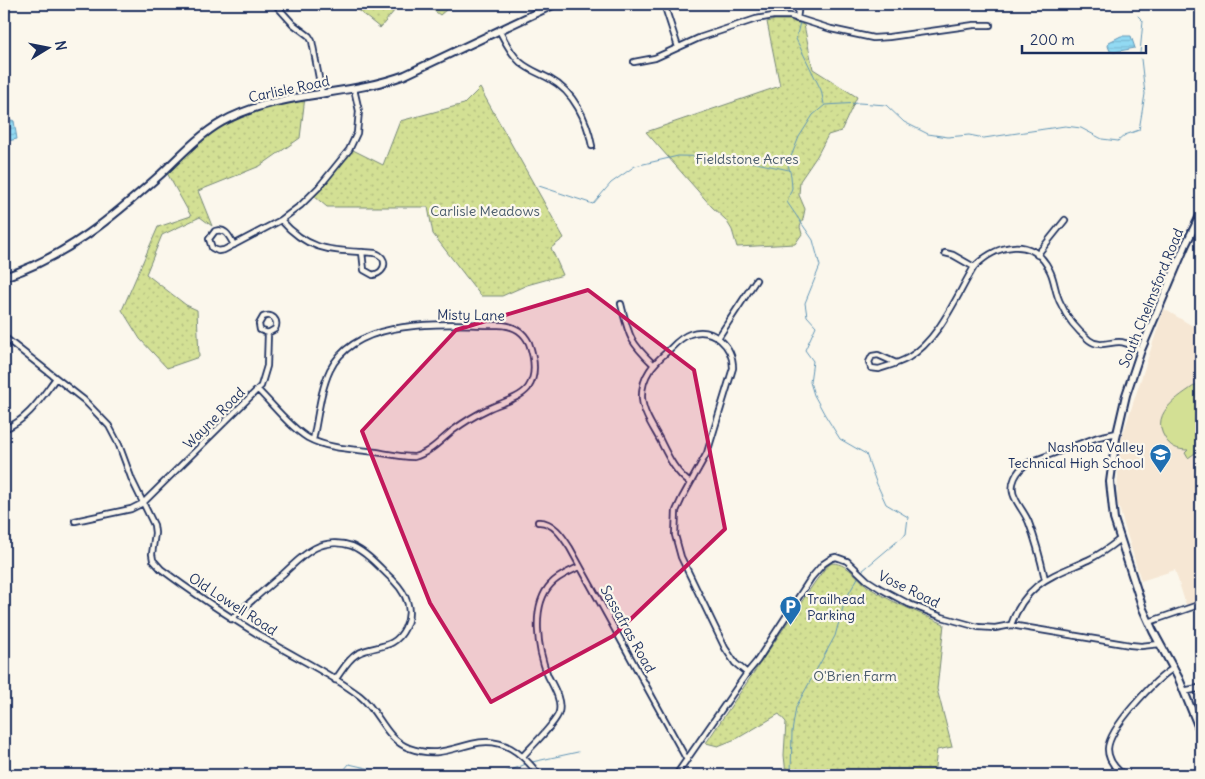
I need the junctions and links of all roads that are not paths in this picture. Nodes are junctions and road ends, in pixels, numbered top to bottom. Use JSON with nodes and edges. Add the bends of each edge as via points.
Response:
{"nodes":[{"id":1,"x":275,"y":4,"type":"edge"},
{"id":2,"x":555,"y":4,"type":"edge"},
{"id":3,"x":664,"y":4,"type":"edge"},
{"id":4,"x":799,"y":4,"type":"edge"},
{"id":5,"x":797,"y":19,"type":"junction"},
{"id":6,"x":990,"y":25,"type":"dead end"},
{"id":7,"x":499,"y":30,"type":"junction"},
{"id":8,"x":678,"y":47,"type":"junction"},
{"id":9,"x":634,"y":62,"type":"dead end"},
{"id":10,"x":354,"y":89,"type":"junction"},
{"id":11,"x":322,"y":94,"type":"junction"},
{"id":12,"x":592,"y":146,"type":"dead end"},
{"id":13,"x":1201,"y":214,"type":"edge"},
{"id":14,"x":281,"y":220,"type":"junction"},
{"id":15,"x":1065,"y":220,"type":"dead end"},
{"id":16,"x":234,"y":245,"type":"junction"},
{"id":17,"x":362,"y":252,"type":"junction"},
{"id":18,"x":945,"y":254,"type":"dead end"},
{"id":19,"x":1037,"y":254,"type":"junction"},
{"id":20,"x":974,"y":267,"type":"junction"},
{"id":21,"x":4,"y":277,"type":"edge"},
{"id":22,"x":756,"y":280,"type":"dead end"},
{"id":23,"x":621,"y":304,"type":"dead end"},
{"id":24,"x":268,"y":333,"type":"junction"},
{"id":25,"x":4,"y":337,"type":"edge"},
{"id":26,"x":718,"y":338,"type":"junction"},
{"id":27,"x":1141,"y":350,"type":"junction"},
{"id":28,"x":896,"y":362,"type":"junction"},
{"id":29,"x":653,"y":364,"type":"junction"},
{"id":30,"x":56,"y":378,"type":"junction"},
{"id":31,"x":258,"y":390,"type":"junction"},
{"id":32,"x":4,"y":429,"type":"edge"},
{"id":33,"x":1117,"y":434,"type":"junction"},
{"id":34,"x":313,"y":440,"type":"junction"},
{"id":35,"x":690,"y":483,"type":"junction"},
{"id":36,"x":143,"y":503,"type":"junction"},
{"id":37,"x":75,"y":521,"type":"dead end"},
{"id":38,"x":538,"y":522,"type":"dead end"},
{"id":39,"x":1120,"y":540,"type":"junction"},
{"id":40,"x":580,"y":566,"type":"junction"},
{"id":41,"x":1045,"y":579,"type":"junction"},
{"id":42,"x":1201,"y":604,"type":"edge"},
{"id":43,"x":231,"y":619,"type":"junction"},
{"id":44,"x":1149,"y":622,"type":"junction"},
{"id":45,"x":1011,"y":625,"type":"junction"},
{"id":46,"x":1160,"y":644,"type":"junction"},
{"id":47,"x":1174,"y":668,"type":"junction"},
{"id":48,"x":747,"y":673,"type":"junction"},
{"id":49,"x":335,"y":680,"type":"junction"},
{"id":50,"x":1201,"y":688,"type":"edge"},
{"id":51,"x":1185,"y":692,"type":"junction"},
{"id":52,"x":1201,"y":733,"type":"edge"},
{"id":53,"x":523,"y":756,"type":"junction"},
{"id":54,"x":687,"y":760,"type":"junction"},
{"id":55,"x":539,"y":775,"type":"edge"},
{"id":56,"x":676,"y":775,"type":"edge"},
{"id":57,"x":1124,"y":775,"type":"edge"}],
"edges":[{"from":1,"to":11,"type":"street","via":[[312,41]]},
{"from":2,"to":7,"type":"main road","name":"Carlisle Road"},
{"from":3,"to":8,"type":"street"},
{"from":4,"to":5,"type":"street"},
{"from":5,"to":6,"type":"street","via":[[873,38]]},
{"from":5,"to":8,"type":"street","via":[[782,15],[756,19]]},
{"from":7,"to":10,"type":"main road","name":"Carlisle Road","via":[[405,75]]},
{"from":7,"to":12,"type":"street","via":[[521,63],[555,82],[570,96],[588,126]]},
{"from":8,"to":9,"type":"street","via":[[656,58]]},
{"from":10,"to":11,"type":"main road","name":"Carlisle Road"},
{"from":10,"to":14,"type":"street","via":[[359,120],[352,144],[305,202]]},
{"from":11,"to":21,"type":"main road","name":"Carlisle Road","via":[[262,106],[220,123],[78,242],[45,262]]},
{"from":13,"to":27,"type":"main road","name":"South Chelmsford Road"},
{"from":14,"to":16,"type":"street"},
{"from":14,"to":17,"type":"street","via":[[298,237],[314,246]]},
{"from":15,"to":19,"type":"street"},
{"from":16,"to":16,"type":"street","via":[[218,251],[210,246],[209,239],[215,231],[222,230]]},
{"from":17,"to":17,"type":"street","via":[[381,256],[384,266],[380,273],[373,275],[364,270]]},
{"from":18,"to":20,"type":"street","via":[[954,255]]},
{"from":19,"to":20,"type":"street","via":[[1025,247],[1001,248]]},
{"from":19,"to":27,"type":"street","via":[[1050,271],[1065,311],[1088,340],[1102,345],[1120,342]]},
{"from":20,"to":28,"type":"street","via":[[940,327],[912,355]]},
{"from":22,"to":26,"type":"street"},
{"from":23,"to":29,"type":"street","via":[[632,341]]},
{"from":24,"to":24,"type":"street","name":"Wayne Road","via":[[275,330],[276,324],[269,315],[263,316],[258,324],[260,330]]},
{"from":24,"to":31,"type":"street","name":"Wayne Road","via":[[266,372]]},
{"from":25,"to":30,"type":"street","name":"Old Lowell Road"},
{"from":26,"to":29,"type":"street","via":[[702,332],[688,335]]},
{"from":26,"to":35,"type":"street","via":[[730,351],[732,372],[707,453]]},
{"from":27,"to":33,"type":"main road","name":"South Chelmsford Road"},
{"from":28,"to":28,"type":"street","via":[[877,354],[869,362],[876,370]]},
{"from":29,"to":35,"type":"street","via":[[643,388],[644,407],[674,466]]},
{"from":30,"to":32,"type":"street","via":[[26,416]]},
{"from":30,"to":36,"type":"street","name":"Old Lowell Road","via":[[109,426]]},
{"from":31,"to":34,"type":"street","name":"Misty Lane","via":[[296,428]]},
{"from":31,"to":36,"type":"street","name":"Wayne Road"},
{"from":33,"to":39,"type":"main road","name":"South Chelmsford Road","via":[[1110,482]]},
{"from":33,"to":41,"type":"street","via":[[1098,436],[1030,462],[1015,476],[1014,498],[1029,522]]},
{"from":34,"to":34,"type":"street","name":"Misty Lane","via":[[330,369],[343,353],[366,338],[415,325],[498,325],[517,329],[528,341],[534,370],[525,391],[477,415],[422,454],[406,456],[330,446]]},
{"from":35,"to":48,"type":"street","via":[[676,511],[678,550],[725,648]]},
{"from":36,"to":37,"type":"street"},
{"from":36,"to":43,"type":"street","name":"Old Lowell Road","via":[[156,533],[152,554],[156,563]]},
{"from":38,"to":40,"type":"street","name":"Sassafras Road","via":[[545,522],[555,529]]},
{"from":39,"to":41,"type":"street","via":[[1089,560]]},
{"from":39,"to":44,"type":"main road","name":"South Chelmsford Road"},
{"from":40,"to":53,"type":"street","via":[[554,580],[541,602],[539,647],[560,709],[555,720]]},
{"from":40,"to":54,"type":"street","name":"Sassafras Road"},
{"from":41,"to":45,"type":"street","via":[[1027,596]]},
{"from":42,"to":44,"type":"street"},
{"from":43,"to":49,"type":"street","name":"Old Lowell Road"},
{"from":43,"to":49,"type":"street","via":[[316,548],[334,543],[358,549],[400,588],[407,598],[409,616],[403,632],[395,641],[355,656]]},
{"from":44,"to":46,"type":"main road","name":"South Chelmsford Road"},
{"from":45,"to":46,"type":"street","name":"Vose Road","via":[[1130,645]]},
{"from":45,"to":48,"type":"street","name":"Vose Road","via":[[978,627],[929,613],[874,585],[836,557],[817,570]]},
{"from":46,"to":47,"type":"main road","name":"South Chelmsford Road"},
{"from":47,"to":51,"type":"main road","name":"South Chelmsford Road"},
{"from":47,"to":57,"type":"street","via":[[1142,696],[1113,735],[1108,750],[1110,758]]},
{"from":48,"to":54,"type":"street","name":"Vose Road"},
{"from":49,"to":53,"type":"street","name":"Old Lowell Road","via":[[362,698],[392,738],[409,748],[434,753],[472,744],[497,743],[509,746]]},
{"from":50,"to":51,"type":"street"},
{"from":51,"to":52,"type":"main road","name":"South Chelmsford Road"},
{"from":53,"to":55,"type":"street","name":"Old Lowell Road"},
{"from":54,"to":56,"type":"street","name":"Vose Road"}]}
